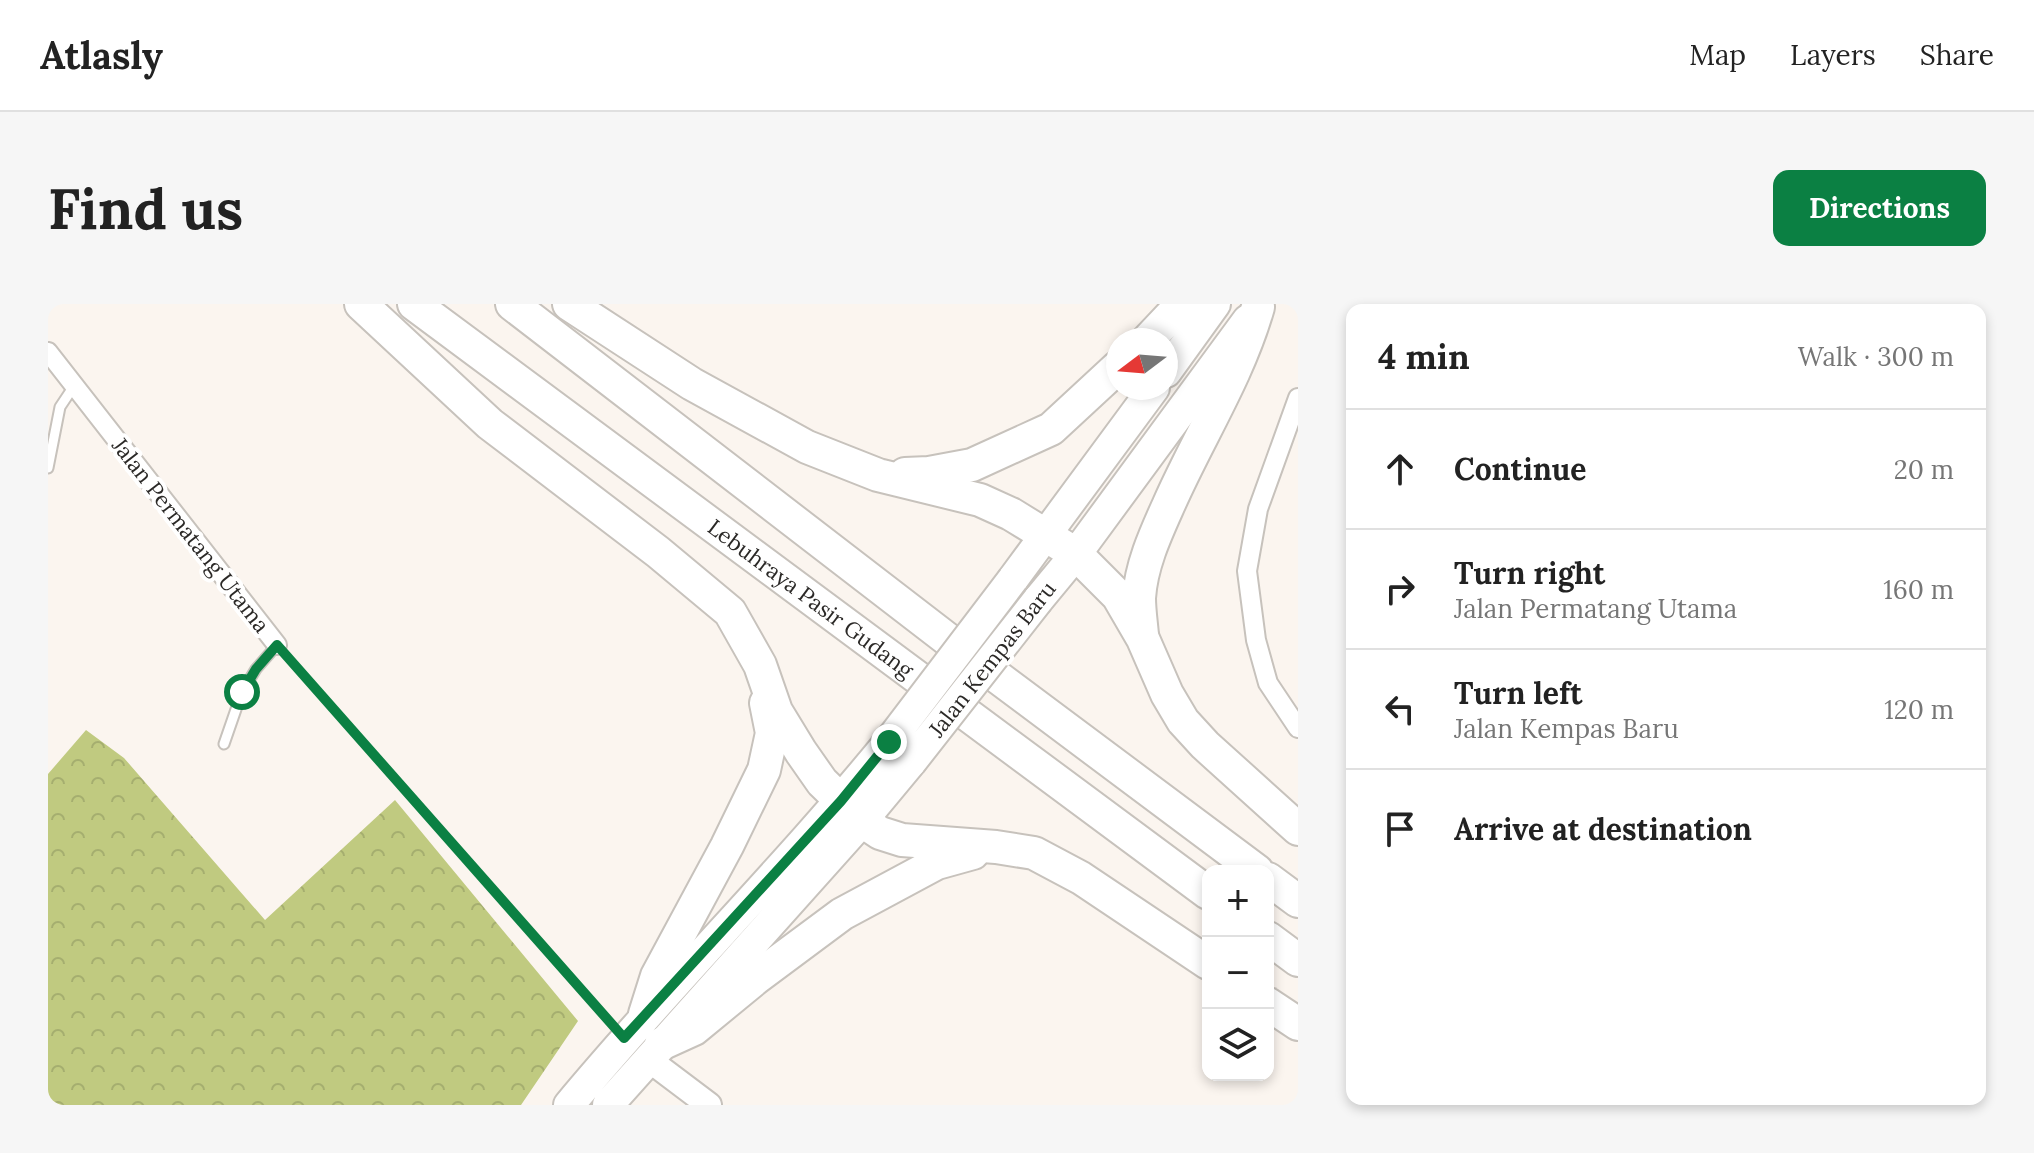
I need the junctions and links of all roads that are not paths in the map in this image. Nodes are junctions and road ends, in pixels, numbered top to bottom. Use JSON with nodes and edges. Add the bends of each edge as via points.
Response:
{"nodes":[{"id":1,"x":361,"y":304,"type":"edge"},
{"id":2,"x":414,"y":304,"type":"edge"},
{"id":3,"x":512,"y":304,"type":"edge"},
{"id":4,"x":569,"y":304,"type":"edge"},
{"id":5,"x":1182,"y":304,"type":"edge"},
{"id":6,"x":1215,"y":304,"type":"edge"},
{"id":7,"x":1259,"y":306,"type":"edge"},
{"id":8,"x":1159,"y":328,"type":"edge"},
{"id":9,"x":1178,"y":355,"type":"edge"},
{"id":10,"x":52,"y":365,"type":"edge"},
{"id":11,"x":1106,"y":378,"type":"edge"},
{"id":12,"x":74,"y":386,"type":"junction"},
{"id":13,"x":1298,"y":398,"type":"edge"},
{"id":14,"x":1145,"y":400,"type":"edge"},
{"id":15,"x":48,"y":468,"type":"edge"},
{"id":16,"x":878,"y":475,"type":"junction"},
{"id":17,"x":1048,"y":535,"type":"junction"},
{"id":18,"x":1076,"y":554,"type":"junction"},
{"id":19,"x":1143,"y":639,"type":"junction"},
{"id":20,"x":277,"y":645,"type":"joint"},
{"id":21,"x":760,"y":665,"type":"junction"},
{"id":22,"x":1298,"y":728,"type":"edge"},
{"id":23,"x":224,"y":744,"type":"dead end"},
{"id":24,"x":900,"y":752,"type":"junction"},
{"id":25,"x":852,"y":811,"type":"junction"},
{"id":26,"x":1298,"y":829,"type":"edge"},
{"id":27,"x":996,"y":847,"type":"junction"},
{"id":28,"x":1249,"y":865,"type":"edge"},
{"id":29,"x":1274,"y":883,"type":"edge"},
{"id":30,"x":1202,"y":889,"type":"edge"},
{"id":31,"x":1298,"y":901,"type":"edge"},
{"id":32,"x":1274,"y":942,"type":"edge"},
{"id":33,"x":1202,"y":959,"type":"edge"},
{"id":34,"x":1298,"y":960,"type":"edge"},
{"id":35,"x":1274,"y":1008,"type":"edge"},
{"id":36,"x":1298,"y":1024,"type":"edge"},
{"id":37,"x":635,"y":1026,"type":"junction"},
{"id":38,"x":654,"y":1052,"type":"junction"},
{"id":39,"x":569,"y":1105,"type":"edge"},
{"id":40,"x":608,"y":1105,"type":"edge"},
{"id":41,"x":709,"y":1105,"type":"edge"}],
"edges":[{"from":1,"to":21,"type":"highway","via":[[490,424],[730,612]]},
{"from":2,"to":30,"type":"highway","name":"Lebuhraya Pasir Gudang"},
{"from":3,"to":28,"type":"highway"},
{"from":4,"to":16,"type":"highway","via":[[705,391],[807,447]]},
{"from":5,"to":8,"type":"highway"},
{"from":6,"to":9,"type":"main road"},
{"from":7,"to":18,"type":"main road","name":"Jalan Kempas Baru"},
{"from":7,"to":19,"type":"highway","via":[[1246,346],[1155,536],[1139,599]]},
{"from":10,"to":12,"type":"street","name":"Jalan Permatang Utama"},
{"from":11,"to":16,"type":"highway","via":[[1051,429],[972,465]]},
{"from":12,"to":15,"type":"lane","via":[[60,407]]},
{"from":12,"to":20,"type":"street","name":"Jalan Permatang Utama"},
{"from":13,"to":22,"type":"street","via":[[1258,509],[1247,571],[1268,683]]},
{"from":14,"to":17,"type":"main road","name":"Jalan Kempas Baru"},
{"from":16,"to":17,"type":"highway","via":[[980,500]]},
{"from":17,"to":18,"type":"highway"},
{"from":17,"to":24,"type":"main road","name":"Jalan Kempas Baru","bridge":true,"via":[[1013,579]]},
{"from":18,"to":19,"type":"highway","via":[[1118,596]]},
{"from":18,"to":24,"type":"main road","name":"Jalan Kempas Baru","bridge":true},
{"from":19,"to":26,"type":"highway","via":[[1183,721]]},
{"from":20,"to":23,"type":"lane","via":[[242,692]]},
{"from":21,"to":25,"type":"highway","via":[[776,711],[822,782]]},
{"from":21,"to":37,"type":"highway","via":[[772,733],[764,770]]},
{"from":24,"to":25,"type":"main road","name":"Jalan Kempas Baru"},
{"from":25,"to":27,"type":"highway","via":[[880,833],[902,840]]},
{"from":25,"to":37,"type":"main road","name":"Jalan Kempas Baru"},
{"from":25,"to":38,"type":"main road","name":"Jalan Kempas Baru"},
{"from":27,"to":33,"type":"highway","via":[[1034,853],[1081,878]]},
{"from":27,"to":38,"type":"highway","via":[[937,863],[842,914],[694,1029]]},
{"from":29,"to":31,"type":"highway"},
{"from":32,"to":34,"type":"highway"},
{"from":35,"to":36,"type":"highway"},
{"from":37,"to":39,"type":"main road","name":"Jalan Kempas Baru"},
{"from":38,"to":40,"type":"main road","name":"Jalan Kempas Baru"},
{"from":38,"to":41,"type":"street"}]}
